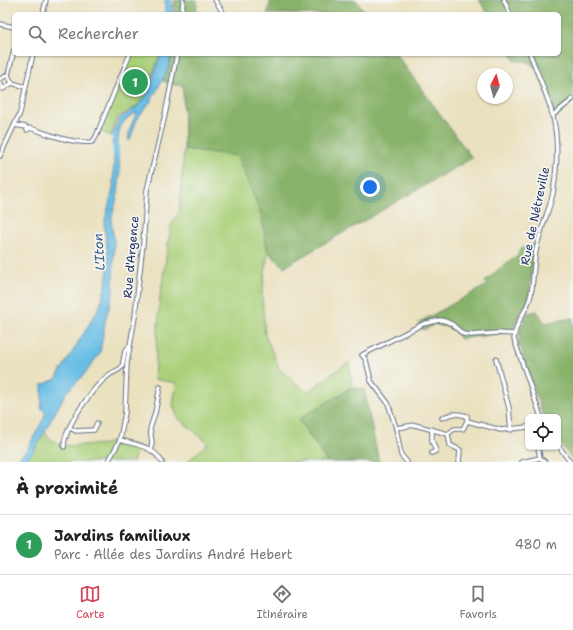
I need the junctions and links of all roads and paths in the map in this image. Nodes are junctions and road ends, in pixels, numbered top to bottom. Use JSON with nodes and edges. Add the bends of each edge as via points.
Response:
{"nodes":[{"id":1,"x":46,"y":0,"type":"edge"},
{"id":2,"x":183,"y":0,"type":"edge"},
{"id":3,"x":215,"y":0,"type":"edge"},
{"id":4,"x":504,"y":0,"type":"edge"},
{"id":5,"x":43,"y":12,"type":"edge"},
{"id":6,"x":182,"y":12,"type":"edge"},
{"id":7,"x":222,"y":12,"type":"edge"},
{"id":8,"x":509,"y":12,"type":"edge"},
{"id":9,"x":0,"y":24,"type":"edge"},
{"id":10,"x":12,"y":27,"type":"edge"},
{"id":11,"x":13,"y":56,"type":"edge"},
{"id":12,"x":34,"y":56,"type":"edge"},
{"id":13,"x":129,"y":56,"type":"edge"},
{"id":14,"x":177,"y":56,"type":"edge"},
{"id":15,"x":531,"y":56,"type":"edge"},
{"id":16,"x":8,"y":75,"type":"junction"},
{"id":17,"x":0,"y":80,"type":"edge"},
{"id":18,"x":0,"y":83,"type":"edge"},
{"id":19,"x":12,"y":83,"type":"junction"},
{"id":20,"x":26,"y":87,"type":"junction"},
{"id":21,"x":573,"y":99,"type":"edge"},
{"id":22,"x":552,"y":116,"type":"junction"},
{"id":23,"x":15,"y":125,"type":"junction"},
{"id":24,"x":0,"y":156,"type":"edge"},
{"id":25,"x":514,"y":334,"type":"junction"},
{"id":26,"x":129,"y":346,"type":"junction"},
{"id":27,"x":496,"y":359,"type":"dead end"},
{"id":28,"x":160,"y":387,"type":"dead end"},
{"id":29,"x":540,"y":414,"type":"edge"},
{"id":30,"x":442,"y":418,"type":"dead end"},
{"id":31,"x":467,"y":421,"type":"junction"},
{"id":32,"x":97,"y":423,"type":"dead end"},
{"id":33,"x":70,"y":428,"type":"junction"},
{"id":34,"x":396,"y":428,"type":"junction"},
{"id":35,"x":525,"y":428,"type":"edge"},
{"id":36,"x":432,"y":429,"type":"junction"},
{"id":37,"x":511,"y":430,"type":"junction"},
{"id":38,"x":448,"y":434,"type":"junction"},
{"id":39,"x":120,"y":440,"type":"junction"},
{"id":40,"x":64,"y":447,"type":"dead end"},
{"id":41,"x":150,"y":449,"type":"junction"},
{"id":42,"x":561,"y":449,"type":"edge"},
{"id":43,"x":539,"y":450,"type":"edge"},
{"id":44,"x":432,"y":453,"type":"dead end"},
{"id":45,"x":540,"y":458,"type":"junction"},
{"id":46,"x":108,"y":462,"type":"edge"},
{"id":47,"x":162,"y":462,"type":"edge"},
{"id":48,"x":407,"y":462,"type":"edge"},
{"id":49,"x":459,"y":462,"type":"edge"},
{"id":50,"x":522,"y":462,"type":"edge"},
{"id":51,"x":545,"y":462,"type":"edge"},
{"id":52,"x":570,"y":462,"type":"edge"}],
"edges":[{"from":1,"to":5,"type":"street"},
{"from":2,"to":6,"type":"street"},
{"from":3,"to":7,"type":"street"},
{"from":4,"to":8,"type":"street"},
{"from":9,"to":10,"type":"street"},
{"from":11,"to":16,"type":"street"},
{"from":12,"to":20,"type":"street"},
{"from":13,"to":23,"type":"street","via":[[92,142],[84,143]]},
{"from":14,"to":26,"type":"street","name":"Rue d'Argence","via":[[146,190],[143,244],[135,317]]},
{"from":15,"to":22,"type":"street","name":"Rue de Nétreville"},
{"from":16,"to":17,"type":"street"},
{"from":16,"to":19,"type":"street"},
{"from":18,"to":19,"type":"street","via":[[3,89]]},
{"from":19,"to":20,"type":"street"},
{"from":20,"to":23,"type":"street"},
{"from":21,"to":22,"type":"street"},
{"from":22,"to":25,"type":"street","name":"Rue de Nétreville","via":[[556,166],[552,195],[536,247],[531,296]]},
{"from":23,"to":24,"type":"street"},
{"from":25,"to":29,"type":"street"},
{"from":25,"to":34,"type":"street","via":[[463,334],[445,321],[430,322],[362,355],[366,360],[371,381],[388,403]]},
{"from":26,"to":33,"type":"street","via":[[125,351],[122,367],[107,377],[83,404]]},
{"from":26,"to":39,"type":"street","name":"Rue d'Argence","via":[[125,412]]},
{"from":27,"to":37,"type":"street","via":[[509,408]]},
{"from":28,"to":41,"type":"street","via":[[150,429]]},
{"from":30,"to":31,"type":"street","via":[[456,413],[467,416]]},
{"from":31,"to":37,"type":"street","via":[[501,430]]},
{"from":31,"to":38,"type":"street","via":[[463,429],[454,429]]},
{"from":32,"to":33,"type":"street","via":[[94,430]]},
{"from":33,"to":40,"type":"street","via":[[64,440]]},
{"from":34,"to":36,"type":"street","via":[[415,425]]},
{"from":34,"to":48,"type":"street","via":[[401,455]]},
{"from":35,"to":37,"type":"street"},
{"from":36,"to":38,"type":"street"},
{"from":36,"to":44,"type":"street","via":[[432,441],[436,451]]},
{"from":38,"to":49,"type":"street","via":[[450,445],[460,450]]},
{"from":39,"to":41,"type":"street"},
{"from":39,"to":46,"type":"street","name":"Rue d'Argence"},
{"from":41,"to":47,"type":"street"},
{"from":42,"to":52,"type":"street"},
{"from":43,"to":45,"type":"street"},
{"from":45,"to":50,"type":"street"},
{"from":45,"to":51,"type":"street"}]}
